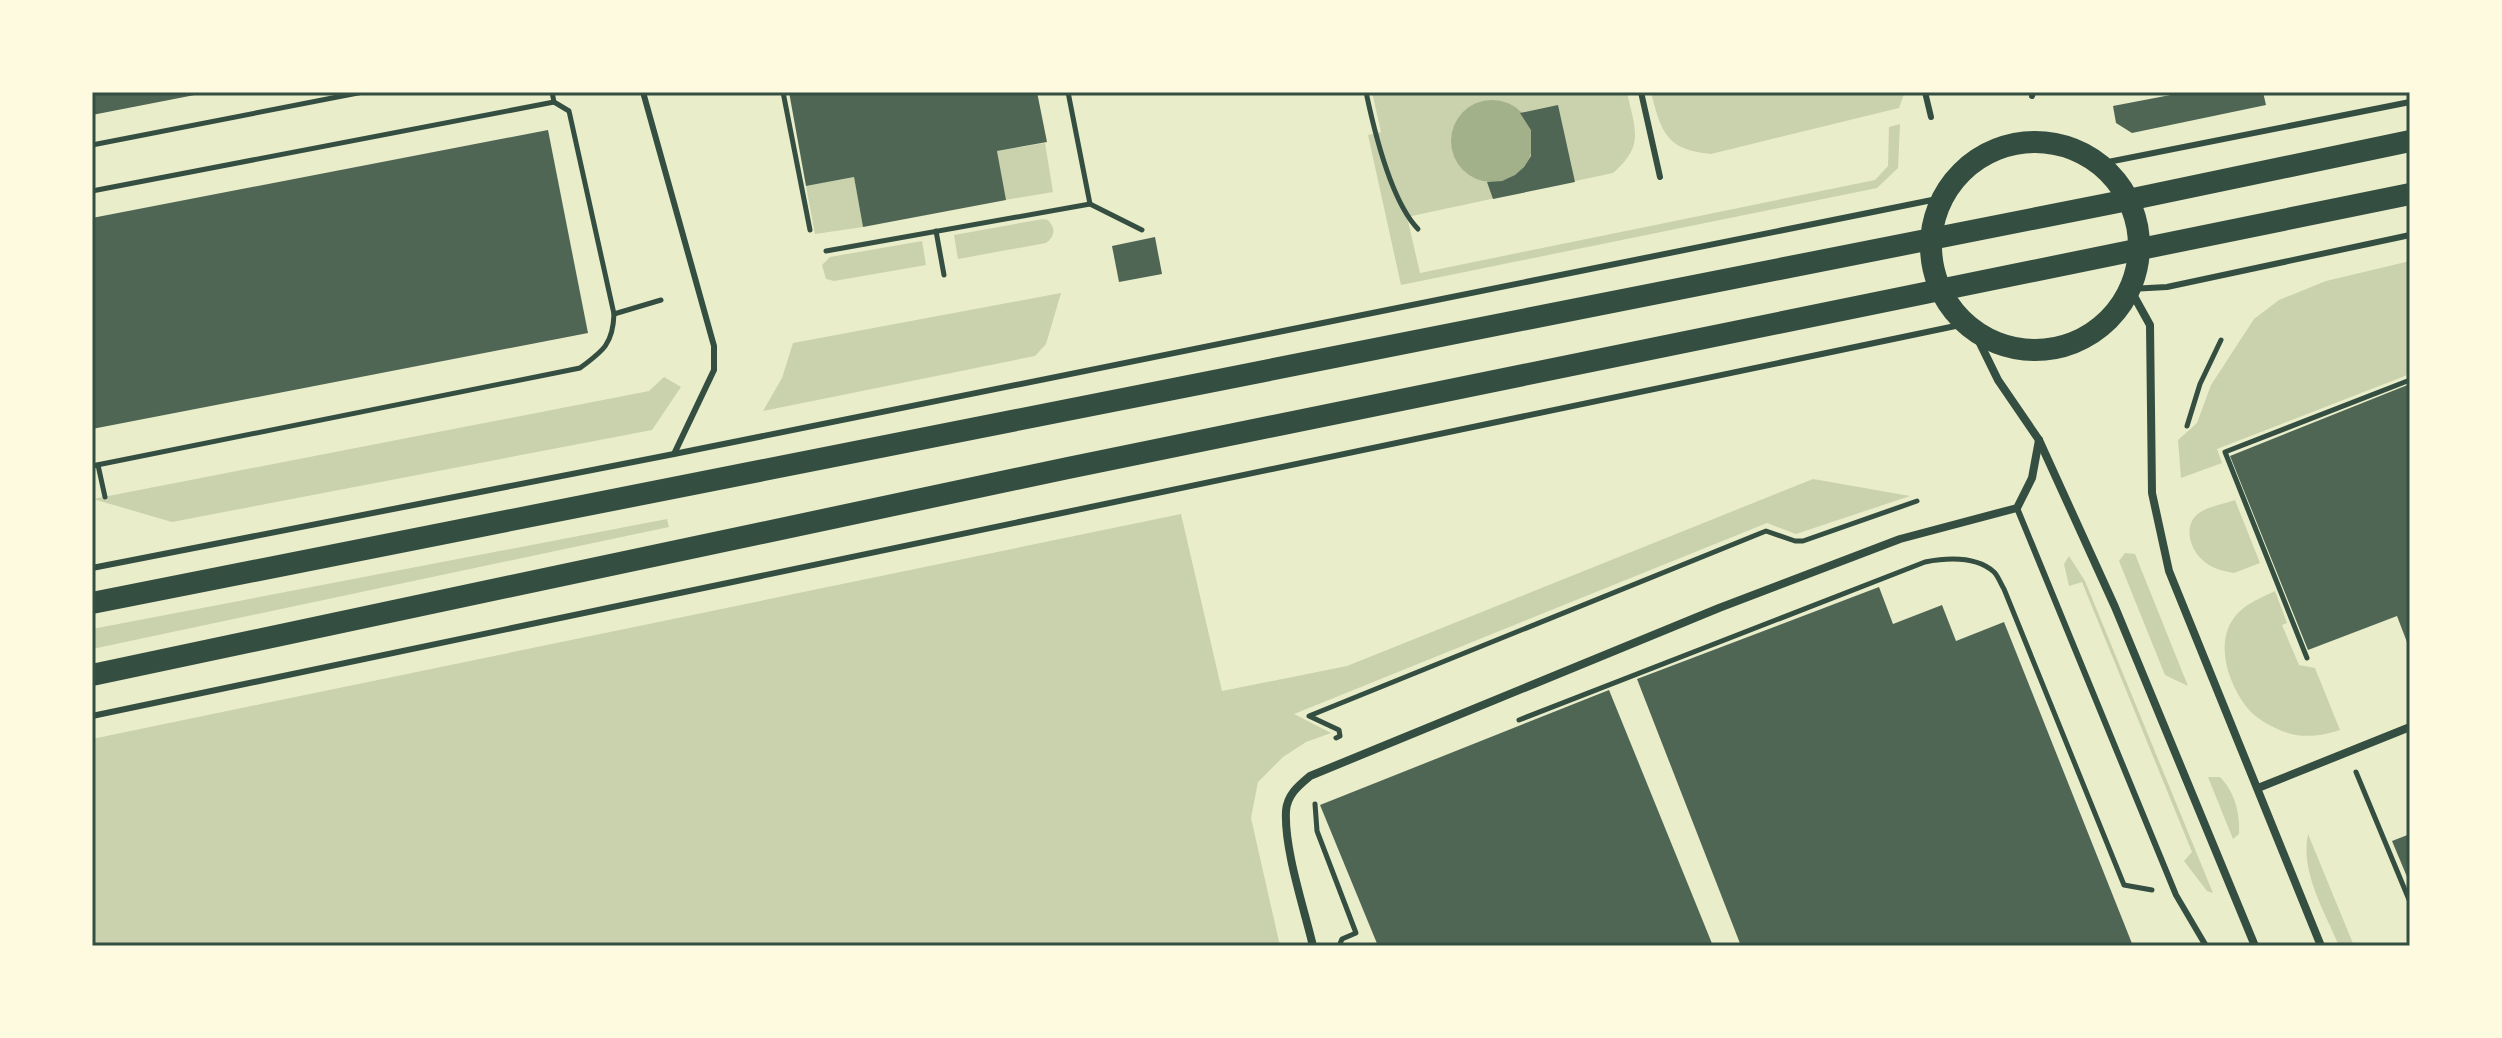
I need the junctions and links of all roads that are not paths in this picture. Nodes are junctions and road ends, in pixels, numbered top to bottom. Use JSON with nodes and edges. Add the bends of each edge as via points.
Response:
{"nodes":[{"id":1,"x":643,"y":92,"type":"edge"},
{"id":2,"x":1641,"y":92,"type":"edge"},
{"id":3,"x":1925,"y":92,"type":"edge"},
{"id":4,"x":2410,"y":102,"type":"edge"},
{"id":5,"x":1931,"y":117,"type":"dead end"},
{"id":6,"x":2410,"y":141,"type":"edge"},
{"id":7,"x":2098,"y":164,"type":"junction"},
{"id":8,"x":1660,"y":177,"type":"dead end"},
{"id":9,"x":2410,"y":194,"type":"edge"},
{"id":10,"x":1942,"y":198,"type":"junction"},
{"id":11,"x":2128,"y":200,"type":"junction"},
{"id":12,"x":2410,"y":235,"type":"edge"},
{"id":13,"x":1930,"y":237,"type":"junction"},
{"id":14,"x":2139,"y":250,"type":"junction"},
{"id":15,"x":2130,"y":289,"type":"junction"},
{"id":16,"x":1940,"y":290,"type":"junction"},
{"id":17,"x":1970,"y":328,"type":"junction"},
{"id":18,"x":2039,"y":440,"type":"junction"},
{"id":19,"x":674,"y":454,"type":"junction"},
{"id":20,"x":2017,"y":508,"type":"junction"},
{"id":21,"x":92,"y":568,"type":"edge"},
{"id":22,"x":92,"y":603,"type":"edge"},
{"id":23,"x":92,"y":675,"type":"edge"},
{"id":24,"x":92,"y":716,"type":"edge"},
{"id":25,"x":2410,"y":727,"type":"edge"},
{"id":26,"x":2258,"y":788,"type":"junction"},
{"id":27,"x":1313,"y":946,"type":"edge"},
{"id":28,"x":2206,"y":946,"type":"edge"},
{"id":29,"x":2255,"y":946,"type":"edge"},
{"id":30,"x":2321,"y":946,"type":"edge"}],
"edges":[{"from":1,"to":19,"type":"lane","via":[[714,346],[714,370]]},
{"from":2,"to":8,"type":"lane"},
{"from":3,"to":5,"type":"lane"},
{"from":4,"to":7,"type":"lane"},
{"from":6,"to":11,"type":"highway"},
{"from":7,"to":10,"type":"highway","via":[[2046,143],[2005,147],[1974,161]]},
{"from":7,"to":11,"type":"highway"},
{"from":9,"to":14,"type":"highway"},
{"from":10,"to":13,"type":"highway"},
{"from":10,"to":19,"type":"lane"},
{"from":11,"to":13,"type":"highway"},
{"from":11,"to":14,"type":"highway"},
{"from":12,"to":15,"type":"lane","via":[[2167,287]]},
{"from":13,"to":16,"type":"highway"},
{"from":13,"to":22,"type":"highway"},
{"from":14,"to":15,"type":"highway"},
{"from":14,"to":16,"type":"highway"},
{"from":15,"to":17,"type":"highway","via":[[2116,312],[2072,344],[2046,350],[2013,348]]},
{"from":15,"to":26,"type":"street","via":[[2150,325],[2152,493],[2169,571]]},
{"from":16,"to":17,"type":"highway"},
{"from":16,"to":23,"type":"highway"},
{"from":17,"to":18,"type":"street"},
{"from":17,"to":24,"type":"lane"},
{"from":18,"to":20,"type":"street","via":[[2032,478]]},
{"from":18,"to":29,"type":"street","via":[[2115,607]]},
{"from":19,"to":21,"type":"lane"},
{"from":20,"to":27,"type":"street","via":[[1886,544],[1310,776],[1294,789],[1286,809]]},
{"from":20,"to":28,"type":"lane","via":[[2176,895]]},
{"from":25,"to":26,"type":"street"},
{"from":26,"to":30,"type":"street"}]}
